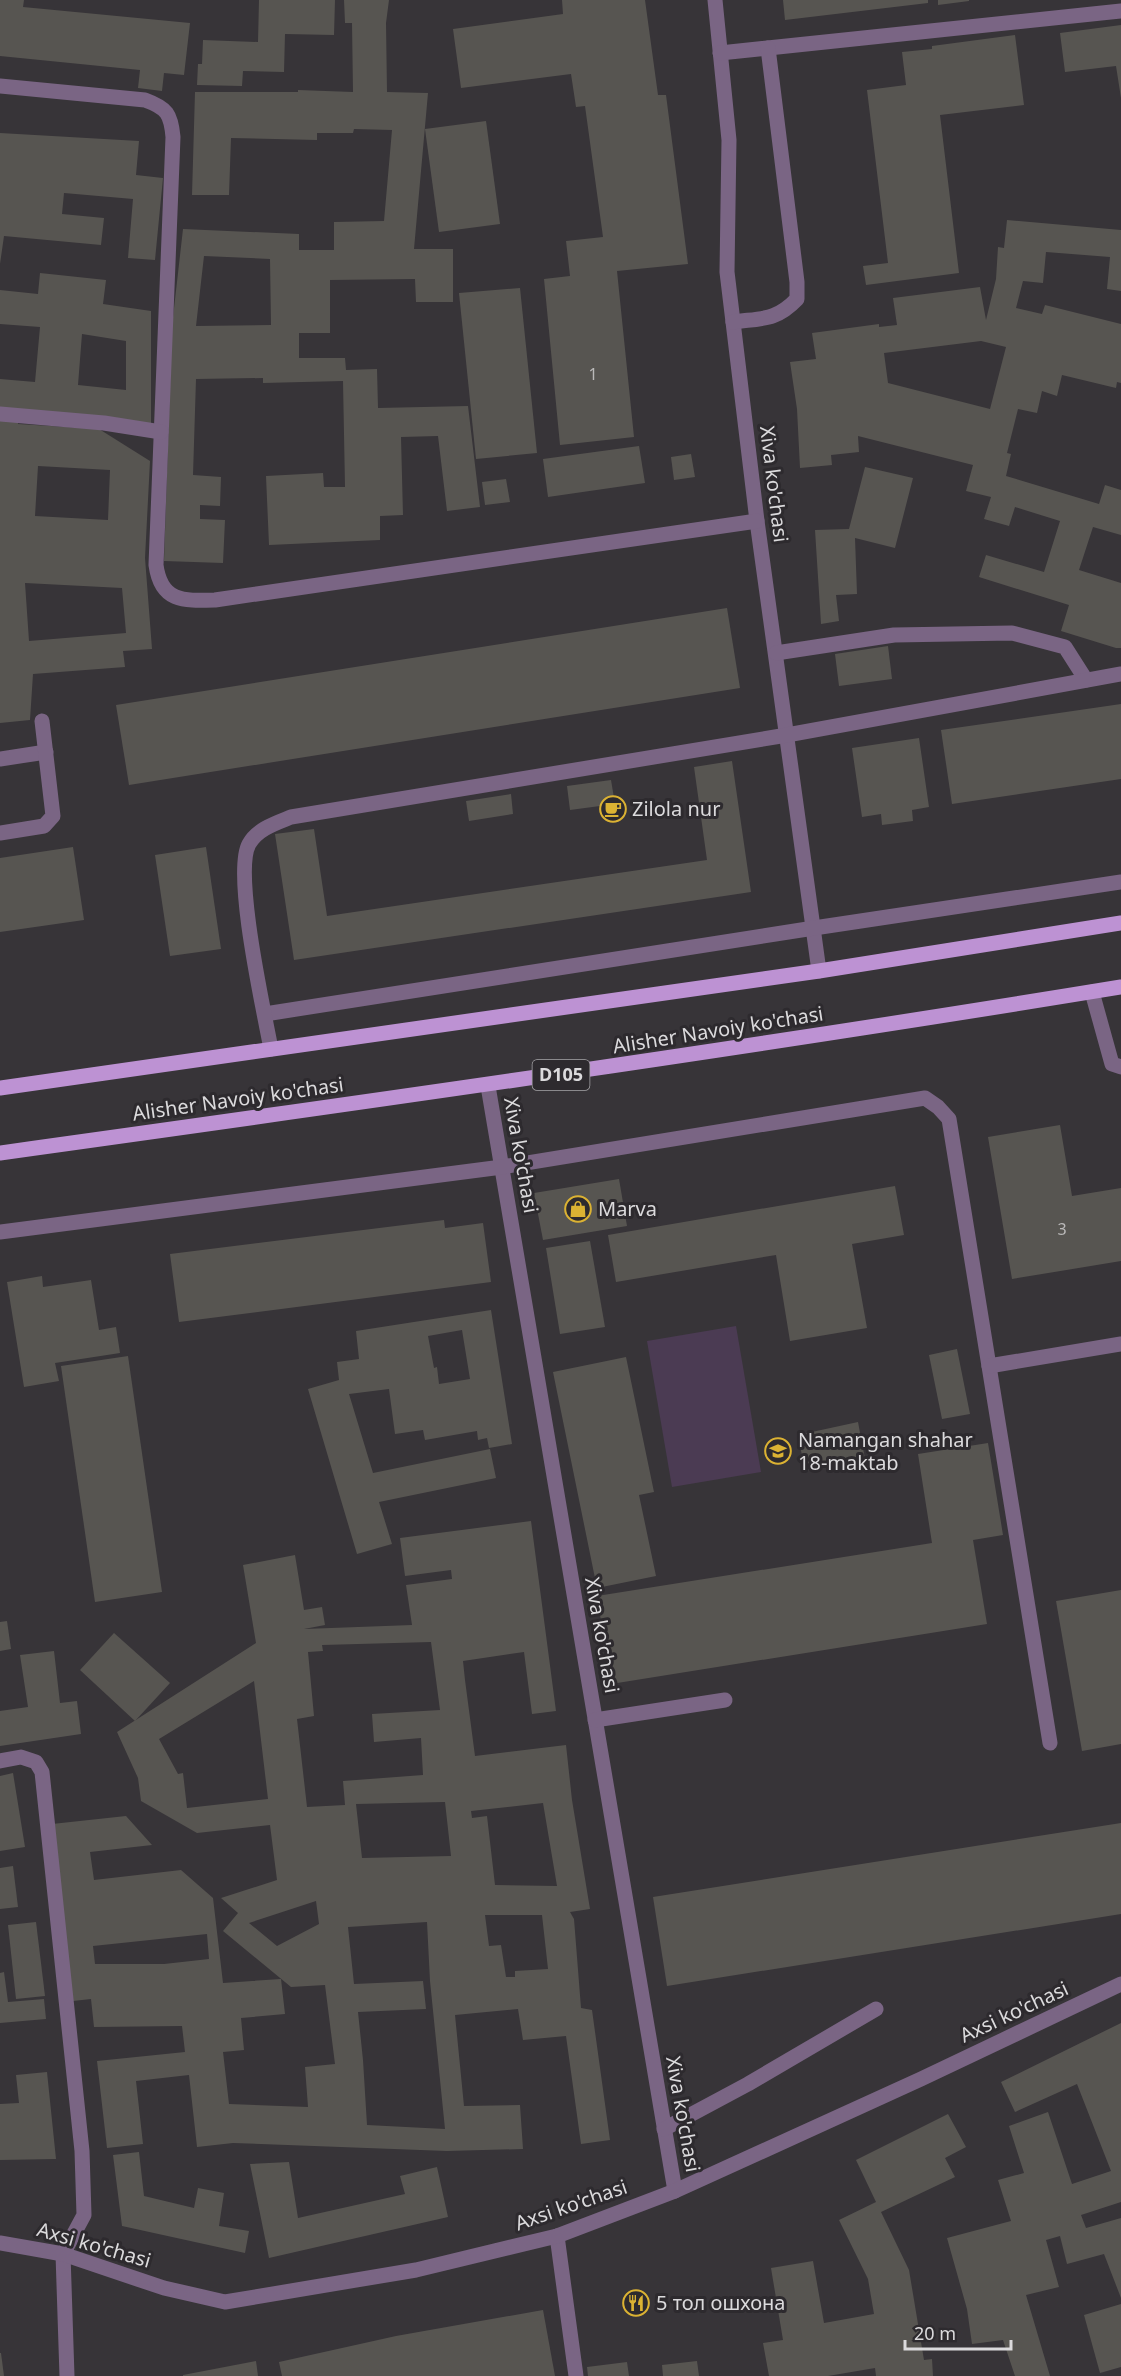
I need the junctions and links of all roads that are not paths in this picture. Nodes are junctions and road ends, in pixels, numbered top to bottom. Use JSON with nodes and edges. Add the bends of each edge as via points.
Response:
{"nodes":[{"id":1,"x":715,"y":0,"type":"edge"},
{"id":2,"x":1121,"y":11,"type":"edge"},
{"id":3,"x":768,"y":48,"type":"junction"},
{"id":4,"x":720,"y":53,"type":"junction"},
{"id":5,"x":0,"y":86,"type":"edge"},
{"id":6,"x":733,"y":322,"type":"junction"},
{"id":7,"x":0,"y":414,"type":"edge"},
{"id":8,"x":161,"y":432,"type":"junction"},
{"id":9,"x":757,"y":520,"type":"junction"},
{"id":10,"x":776,"y":653,"type":"junction"},
{"id":11,"x":1121,"y":674,"type":"edge"},
{"id":12,"x":1086,"y":680,"type":"junction"},
{"id":13,"x":42,"y":721,"type":"dead end"},
{"id":14,"x":787,"y":735,"type":"junction"},
{"id":15,"x":46,"y":752,"type":"junction"},
{"id":16,"x":0,"y":759,"type":"edge"},
{"id":17,"x":0,"y":833,"type":"edge"},
{"id":18,"x":1121,"y":882,"type":"edge"},
{"id":19,"x":1121,"y":923,"type":"edge"},
{"id":20,"x":814,"y":928,"type":"junction"},
{"id":21,"x":819,"y":971,"type":"junction"},
{"id":22,"x":1121,"y":987,"type":"edge"},
{"id":23,"x":1092,"y":992,"type":"junction"},
{"id":24,"x":265,"y":1014,"type":"junction"},
{"id":25,"x":271,"y":1049,"type":"junction"},
{"id":26,"x":1121,"y":1067,"type":"edge"},
{"id":27,"x":488,"y":1086,"type":"junction"},
{"id":28,"x":0,"y":1088,"type":"edge"},
{"id":29,"x":0,"y":1153,"type":"edge"},
{"id":30,"x":502,"y":1167,"type":"junction"},
{"id":31,"x":0,"y":1232,"type":"edge"},
{"id":32,"x":1121,"y":1344,"type":"edge"},
{"id":33,"x":989,"y":1366,"type":"junction"},
{"id":34,"x":725,"y":1700,"type":"dead end"},
{"id":35,"x":595,"y":1720,"type":"junction"},
{"id":36,"x":1050,"y":1743,"type":"dead end"},
{"id":37,"x":0,"y":1761,"type":"edge"},
{"id":38,"x":1121,"y":1984,"type":"edge"},
{"id":39,"x":876,"y":2009,"type":"dead end"},
{"id":40,"x":664,"y":2130,"type":"junction"},
{"id":41,"x":675,"y":2191,"type":"junction"},
{"id":42,"x":557,"y":2236,"type":"junction"},
{"id":43,"x":0,"y":2243,"type":"edge"},
{"id":44,"x":63,"y":2254,"type":"junction"},
{"id":45,"x":67,"y":2376,"type":"edge"},
{"id":46,"x":576,"y":2376,"type":"edge"}],
"edges":[{"from":1,"to":4,"type":"street","name":"Xiva ko'chasi"},
{"from":2,"to":3,"type":"street"},
{"from":3,"to":4,"type":"street"},
{"from":3,"to":6,"type":"street","via":[[797,298],[784,312],[768,318]]},
{"from":4,"to":6,"type":"street","name":"Xiva ko'chasi","via":[[729,140],[727,272]]},
{"from":5,"to":8,"type":"street","via":[[145,100],[161,105],[172,120]]},
{"from":6,"to":9,"type":"street","name":"Xiva ko'chasi"},
{"from":7,"to":8,"type":"street"},
{"from":8,"to":9,"type":"street","via":[[156,565],[158,580],[180,600],[215,600]]},
{"from":9,"to":10,"type":"street","name":"Xiva ko'chasi"},
{"from":10,"to":12,"type":"street","via":[[894,635],[1012,633],[1065,647]]},
{"from":10,"to":14,"type":"street","name":"Xiva ko'chasi"},
{"from":11,"to":12,"type":"street"},
{"from":12,"to":14,"type":"street"},
{"from":13,"to":15,"type":"street"},
{"from":14,"to":20,"type":"street","name":"Xiva ko'chasi"},
{"from":14,"to":24,"type":"street","via":[[291,817],[263,829],[249,844],[244,863],[244,896]]},
{"from":15,"to":16,"type":"street"},
{"from":15,"to":17,"type":"street","via":[[53,816],[44,826]]},
{"from":18,"to":20,"type":"street"},
{"from":19,"to":21,"type":"main road"},
{"from":20,"to":21,"type":"street","name":"Xiva ko'chasi"},
{"from":20,"to":24,"type":"street"},
{"from":21,"to":25,"type":"main road"},
{"from":22,"to":23,"type":"main road","name":"Alisher Navoiy ko'chasi","number":"D105"},
{"from":23,"to":26,"type":"street","via":[[1112,1064]]},
{"from":23,"to":27,"type":"main road","name":"Alisher Navoiy ko'chasi","number":"D105"},
{"from":24,"to":25,"type":"street"},
{"from":25,"to":28,"type":"main road"},
{"from":27,"to":29,"type":"main road","name":"Alisher Navoiy ko'chasi","number":"D105"},
{"from":27,"to":30,"type":"street","name":"Xiva ko'chasi"},
{"from":30,"to":31,"type":"street"},
{"from":30,"to":33,"type":"street","via":[[925,1098],[949,1119]]},
{"from":30,"to":35,"type":"street","name":"Xiva ko'chasi"},
{"from":32,"to":33,"type":"street"},
{"from":33,"to":36,"type":"street"},
{"from":34,"to":35,"type":"street"},
{"from":35,"to":40,"type":"street","name":"Xiva ko'chasi"},
{"from":37,"to":44,"type":"street","via":[[21,1757],[36,1762],[42,1772],[82,2151],[84,2215]]},
{"from":38,"to":41,"type":"street","name":"Axsi ko'chasi"},
{"from":39,"to":40,"type":"street"},
{"from":40,"to":41,"type":"street","name":"Xiva ko'chasi"},
{"from":41,"to":42,"type":"street","name":"Axsi ko'chasi"},
{"from":42,"to":44,"type":"street","name":"Axsi ko'chasi","via":[[416,2270],[225,2302],[164,2288]]},
{"from":42,"to":46,"type":"street"},
{"from":43,"to":44,"type":"street","name":"Axsi ko'chasi"},
{"from":44,"to":45,"type":"street"}]}
